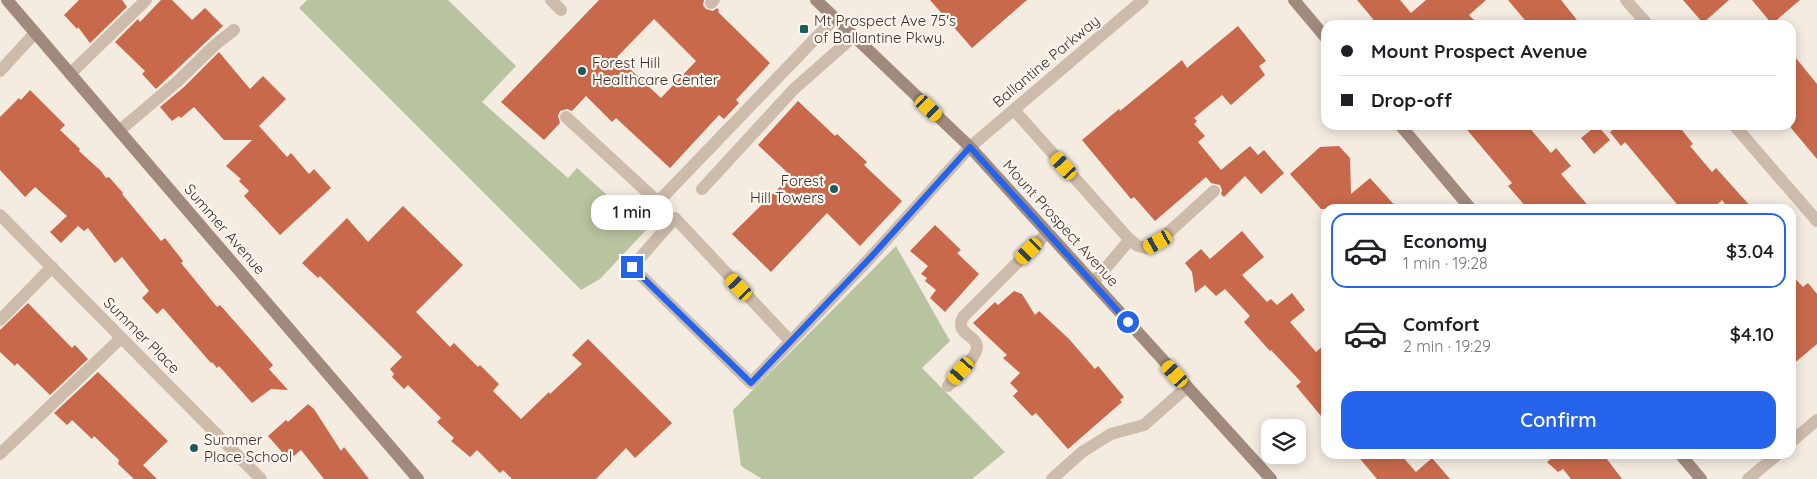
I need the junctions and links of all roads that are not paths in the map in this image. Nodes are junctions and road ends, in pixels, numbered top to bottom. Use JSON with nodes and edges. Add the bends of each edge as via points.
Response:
{"nodes":[{"id":1,"x":7,"y":0,"type":"edge"},
{"id":2,"x":146,"y":0,"type":"edge"},
{"id":3,"x":551,"y":0,"type":"edge"},
{"id":4,"x":816,"y":0,"type":"edge"},
{"id":5,"x":1143,"y":0,"type":"edge"},
{"id":6,"x":1294,"y":0,"type":"edge"},
{"id":7,"x":1626,"y":0,"type":"edge"},
{"id":8,"x":561,"y":10,"type":"dead end"},
{"id":9,"x":834,"y":18,"type":"junction"},
{"id":10,"x":1644,"y":20,"type":"edge"},
{"id":11,"x":234,"y":30,"type":"dead end"},
{"id":12,"x":1321,"y":32,"type":"edge"},
{"id":13,"x":35,"y":33,"type":"junction"},
{"id":14,"x":854,"y":36,"type":"junction"},
{"id":15,"x":0,"y":72,"type":"edge"},
{"id":16,"x":70,"y":74,"type":"junction"},
{"id":17,"x":1014,"y":110,"type":"junction"},
{"id":18,"x":566,"y":117,"type":"dead end"},
{"id":19,"x":1404,"y":130,"type":"edge"},
{"id":20,"x":1738,"y":130,"type":"edge"},
{"id":21,"x":119,"y":131,"type":"junction"},
{"id":22,"x":970,"y":147,"type":"junction"},
{"id":23,"x":702,"y":189,"type":"dead end"},
{"id":24,"x":1214,"y":192,"type":"dead end"},
{"id":25,"x":1468,"y":204,"type":"edge"},
{"id":26,"x":0,"y":215,"type":"edge"},
{"id":27,"x":1817,"y":221,"type":"edge"},
{"id":28,"x":1047,"y":233,"type":"junction"},
{"id":29,"x":1129,"y":239,"type":"junction"},
{"id":30,"x":52,"y":267,"type":"junction"},
{"id":31,"x":1093,"y":283,"type":"junction"},
{"id":32,"x":0,"y":320,"type":"edge"},
{"id":33,"x":121,"y":338,"type":"junction"},
{"id":34,"x":790,"y":341,"type":"junction"},
{"id":35,"x":948,"y":386,"type":"dead end"},
{"id":36,"x":1187,"y":387,"type":"junction"},
{"id":37,"x":1817,"y":420,"type":"edge"},
{"id":38,"x":1796,"y":438,"type":"edge"},
{"id":39,"x":0,"y":454,"type":"edge"},
{"id":40,"x":1684,"y":459,"type":"edge"},
{"id":41,"x":1772,"y":459,"type":"edge"},
{"id":42,"x":261,"y":479,"type":"edge"},
{"id":43,"x":418,"y":479,"type":"edge"},
{"id":44,"x":1052,"y":479,"type":"edge"},
{"id":45,"x":1271,"y":479,"type":"edge"},
{"id":46,"x":1701,"y":479,"type":"edge"},
{"id":47,"x":1748,"y":479,"type":"edge"}],
"edges":[{"from":1,"to":13,"type":"street","name":"Summer Avenue"},
{"from":2,"to":16,"type":"street"},
{"from":3,"to":8,"type":"street"},
{"from":4,"to":9,"type":"street","name":"Mount Prospect Avenue"},
{"from":5,"to":17,"type":"street","name":"Ballantine Parkway"},
{"from":6,"to":12,"type":"street"},
{"from":7,"to":10,"type":"street"},
{"from":9,"to":14,"type":"street","name":"Mount Prospect Avenue"},
{"from":9,"to":18,"type":"street","via":[[658,202]]},
{"from":11,"to":21,"type":"street"},
{"from":13,"to":15,"type":"street"},
{"from":13,"to":16,"type":"street","name":"Summer Avenue"},
{"from":14,"to":22,"type":"street","name":"Mount Prospect Avenue"},
{"from":14,"to":23,"type":"street","via":[[794,88]]},
{"from":16,"to":21,"type":"street","name":"Summer Avenue"},
{"from":17,"to":22,"type":"street","name":"Ballantine Parkway"},
{"from":17,"to":29,"type":"street"},
{"from":19,"to":25,"type":"street"},
{"from":20,"to":27,"type":"street"},
{"from":21,"to":43,"type":"street","name":"Summer Avenue"},
{"from":22,"to":28,"type":"street","name":"Mount Prospect Avenue"},
{"from":22,"to":34,"type":"street","name":"Ballantine Parkway"},
{"from":24,"to":29,"type":"street","via":[[1158,242],[1147,248]]},
{"from":26,"to":30,"type":"street","name":"Summer Place"},
{"from":28,"to":31,"type":"street","name":"Mount Prospect Avenue"},
{"from":28,"to":35,"type":"street","via":[[963,317],[961,327],[977,347],[974,356]]},
{"from":29,"to":31,"type":"street"},
{"from":30,"to":32,"type":"street"},
{"from":30,"to":33,"type":"street","name":"Summer Place"},
{"from":31,"to":36,"type":"street","name":"Mount Prospect Avenue"},
{"from":33,"to":39,"type":"street"},
{"from":33,"to":42,"type":"street","name":"Summer Place"},
{"from":34,"to":34,"type":"street","name":"Ballantine Parkway","via":[[751,383],[632,267],[675,218]]},
{"from":36,"to":44,"type":"street","via":[[1144,425],[1111,434],[1082,452]]},
{"from":36,"to":45,"type":"street","name":"Mount Prospect Avenue"},
{"from":37,"to":38,"type":"street"},
{"from":40,"to":46,"type":"street"},
{"from":41,"to":47,"type":"street"}]}
